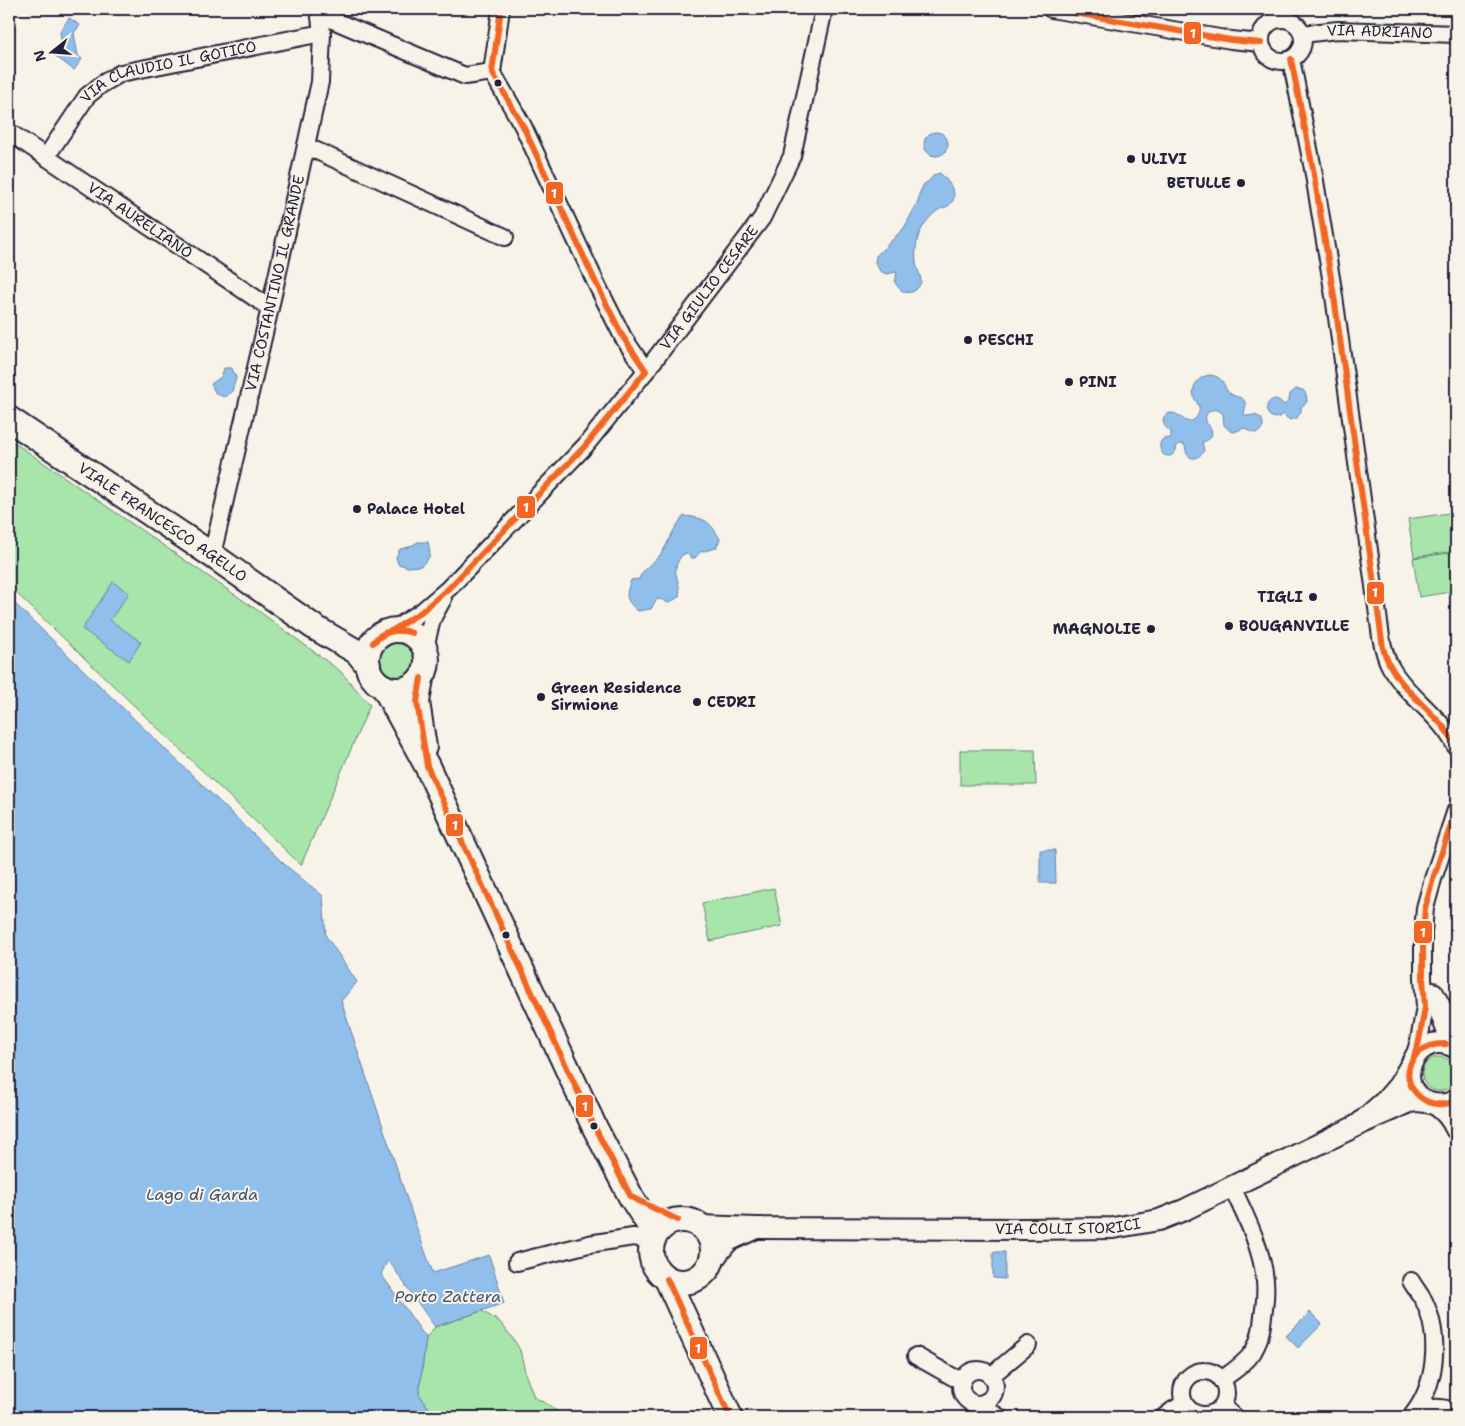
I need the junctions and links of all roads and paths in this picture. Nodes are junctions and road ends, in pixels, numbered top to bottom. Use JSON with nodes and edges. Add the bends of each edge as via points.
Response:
{"nodes":[{"id":1,"x":500,"y":9,"type":"edge"},
{"id":2,"x":824,"y":9,"type":"edge"},
{"id":3,"x":1051,"y":9,"type":"edge"},
{"id":4,"x":320,"y":12,"type":"edge"},
{"id":5,"x":1284,"y":14,"type":"edge"},
{"id":6,"x":322,"y":33,"type":"junction"},
{"id":7,"x":1302,"y":34,"type":"junction"},
{"id":8,"x":1456,"y":34,"type":"edge"},
{"id":9,"x":1261,"y":43,"type":"junction"},
{"id":10,"x":1291,"y":59,"type":"junction"},
{"id":11,"x":492,"y":72,"type":"junction"},
{"id":12,"x":9,"y":132,"type":"edge"},
{"id":13,"x":306,"y":146,"type":"junction"},
{"id":14,"x":46,"y":157,"type":"junction"},
{"id":15,"x":505,"y":237,"type":"dead end"},
{"id":16,"x":270,"y":308,"type":"junction"},
{"id":17,"x":646,"y":371,"type":"junction"},
{"id":18,"x":9,"y":419,"type":"edge"},
{"id":19,"x":212,"y":555,"type":"junction"},
{"id":20,"x":449,"y":588,"type":"junction"},
{"id":21,"x":314,"y":627,"type":"junction"},
{"id":22,"x":387,"y":632,"type":"junction"},
{"id":23,"x":425,"y":648,"type":"junction"},
{"id":24,"x":368,"y":665,"type":"junction"},
{"id":25,"x":421,"y":678,"type":"junction"},
{"id":26,"x":384,"y":687,"type":"junction"},
{"id":27,"x":1456,"y":747,"type":"edge"},
{"id":28,"x":427,"y":766,"type":"junction"},
{"id":29,"x":1456,"y":810,"type":"edge"},
{"id":30,"x":1424,"y":946,"type":"junction"},
{"id":31,"x":1433,"y":994,"type":"junction"},
{"id":32,"x":1456,"y":1026,"type":"edge"},
{"id":33,"x":1455,"y":1047,"type":"edge"},
{"id":34,"x":1412,"y":1062,"type":"junction"},
{"id":35,"x":1456,"y":1100,"type":"edge"},
{"id":36,"x":1431,"y":1103,"type":"junction"},
{"id":37,"x":1358,"y":1125,"type":"junction"},
{"id":38,"x":1456,"y":1128,"type":"edge"},
{"id":39,"x":1232,"y":1187,"type":"junction"},
{"id":40,"x":631,"y":1197,"type":"junction"},
{"id":41,"x":689,"y":1223,"type":"junction"},
{"id":42,"x":756,"y":1228,"type":"junction"},
{"id":43,"x":647,"y":1238,"type":"junction"},
{"id":44,"x":517,"y":1262,"type":"dead end"},
{"id":45,"x":705,"y":1269,"type":"junction"},
{"id":46,"x":667,"y":1279,"type":"junction"},
{"id":47,"x":1411,"y":1281,"type":"dead end"},
{"id":48,"x":695,"y":1340,"type":"junction"},
{"id":49,"x":1028,"y":1345,"type":"dead end"},
{"id":50,"x":916,"y":1356,"type":"dead end"},
{"id":51,"x":991,"y":1376,"type":"junction"},
{"id":52,"x":962,"y":1380,"type":"junction"},
{"id":53,"x":1221,"y":1380,"type":"junction"},
{"id":54,"x":985,"y":1402,"type":"junction"},
{"id":55,"x":1184,"y":1404,"type":"junction"},
{"id":56,"x":1222,"y":1406,"type":"junction"},
{"id":57,"x":1456,"y":1413,"type":"edge"},
{"id":58,"x":1413,"y":1414,"type":"edge"},
{"id":59,"x":730,"y":1417,"type":"edge"},
{"id":60,"x":999,"y":1417,"type":"edge"},
{"id":61,"x":1164,"y":1417,"type":"edge"},
{"id":62,"x":1234,"y":1417,"type":"edge"}],
"edges":[{"from":1,"to":11,"type":"street"},
{"from":2,"to":17,"type":"street","name":"VIA GIULIO CESARE","via":[[792,156],[762,218]]},
{"from":3,"to":9,"type":"street"},
{"from":4,"to":6,"type":"street","name":"VIA COSTANTINO IL GRANDE"},
{"from":4,"to":11,"type":"street","via":[[466,76]]},
{"from":5,"to":7,"type":"street"},
{"from":5,"to":9,"type":"street","via":[[1269,23],[1262,32]]},
{"from":6,"to":13,"type":"street","name":"VIA COSTANTINO IL GRANDE","via":[[320,82]]},
{"from":6,"to":14,"type":"street","name":"VIA CLAUDIO IL GOTICO","via":[[122,73],[87,96]]},
{"from":7,"to":8,"type":"street","name":"VIA ADRIANO","via":[[1338,30]]},
{"from":7,"to":10,"type":"street","via":[[1301,49]]},
{"from":9,"to":10,"type":"street","via":[[1272,58]]},
{"from":10,"to":27,"type":"street","via":[[1334,296],[1384,654],[1398,678],[1437,718]]},
{"from":11,"to":17,"type":"street","via":[[523,126],[623,337]]},
{"from":12,"to":14,"type":"street","name":"VIA AURELIANO"},
{"from":13,"to":15,"type":"street"},
{"from":13,"to":16,"type":"street","name":"VIA COSTANTINO IL GRANDE"},
{"from":14,"to":16,"type":"street","name":"VIA AURELIANO"},
{"from":16,"to":19,"type":"street","name":"VIA COSTANTINO IL GRANDE"},
{"from":17,"to":20,"type":"street","name":"VIA GIULIO CESARE","via":[[585,446]]},
{"from":18,"to":19,"type":"main road","name":"VIALE FRANCESCO AGELLO"},
{"from":19,"to":21,"type":"main road","name":"VIALE FRANCESCO AGELLO"},
{"from":20,"to":22,"type":"street","name":"VIA GIULIO CESARE","via":[[421,612]]},
{"from":20,"to":23,"type":"street","name":"VIA GIULIO CESARE","via":[[432,619]]},
{"from":21,"to":22,"type":"main road","name":"VIALE FRANCESCO AGELLO","via":[[349,633]]},
{"from":21,"to":24,"type":"main road","name":"VIALE FRANCESCO AGELLO","via":[[357,652]]},
{"from":22,"to":23,"type":"main road","via":[[401,629],[415,635]]},
{"from":22,"to":24,"type":"main road","via":[[369,649]]},
{"from":23,"to":25,"type":"main road","via":[[427,664]]},
{"from":24,"to":26,"type":"main road","via":[[374,679]]},
{"from":25,"to":26,"type":"main road","via":[[402,690]]},
{"from":25,"to":28,"type":"main road","via":[[417,702]]},
{"from":26,"to":28,"type":"main road"},
{"from":28,"to":40,"type":"main road","via":[[594,1126]]},
{"from":29,"to":30,"type":"street","via":[[1425,908]]},
{"from":30,"to":31,"type":"street"},
{"from":30,"to":34,"type":"street","via":[[1425,1007]]},
{"from":31,"to":32,"type":"street","via":[[1444,1014]]},
{"from":31,"to":33,"type":"street","via":[[1440,1020]]},
{"from":33,"to":34,"type":"street","name":"VIA COLLI STORICI","via":[[1436,1043],[1420,1050]]},
{"from":34,"to":36,"type":"street","via":[[1409,1077],[1412,1087]]},
{"from":34,"to":37,"type":"street","name":"VIA COLLI STORICI","via":[[1399,1085]]},
{"from":35,"to":36,"type":"street","name":"VIA COLLI STORICI","via":[[1445,1104]]},
{"from":36,"to":37,"type":"street","name":"VIA COLLI STORICI","via":[[1409,1102]]},
{"from":36,"to":38,"type":"street","via":[[1443,1110]]},
{"from":37,"to":39,"type":"street","name":"VIA COLLI STORICI"},
{"from":39,"to":42,"type":"street","name":"VIA COLLI STORICI","via":[[1159,1220],[1113,1228]]},
{"from":39,"to":53,"type":"street","via":[[1256,1242],[1265,1282],[1265,1299],[1256,1347],[1240,1366]]},
{"from":40,"to":41,"type":"main road"},
{"from":40,"to":43,"type":"main road"},
{"from":41,"to":42,"type":"street","name":"VIA COLLI STORICI"},
{"from":41,"to":43,"type":"main road","via":[[665,1224]]},
{"from":41,"to":45,"type":"main road","via":[[710,1238],[713,1254]]},
{"from":42,"to":45,"type":"street","name":"VIA COLLI STORICI","via":[[728,1242]]},
{"from":43,"to":44,"type":"street","via":[[589,1244]]},
{"from":43,"to":46,"type":"main road","via":[[653,1263]]},
{"from":45,"to":46,"type":"main road","via":[[691,1281]]},
{"from":45,"to":48,"type":"main road","via":[[694,1304]]},
{"from":46,"to":48,"type":"main road"},
{"from":47,"to":58,"type":"street","via":[[1424,1301],[1435,1345],[1427,1391]]},
{"from":48,"to":59,"type":"main road"},
{"from":49,"to":51,"type":"street"},
{"from":50,"to":52,"type":"street"},
{"from":51,"to":52,"type":"street","via":[[975,1370]]},
{"from":51,"to":54,"type":"street","via":[[995,1390]]},
{"from":52,"to":54,"type":"street","via":[[962,1392],[969,1400],[979,1404]]},
{"from":53,"to":55,"type":"street","via":[[1209,1372],[1195,1373],[1184,1382]]},
{"from":53,"to":56,"type":"street","via":[[1226,1393]]},
{"from":54,"to":60,"type":"street","via":[[990,1412]]},
{"from":55,"to":56,"type":"street","via":[[1202,1416],[1210,1415]]},
{"from":55,"to":61,"type":"street"},
{"from":56,"to":62,"type":"street"},
{"from":57,"to":58,"type":"street","via":[[1432,1407]]}]}
